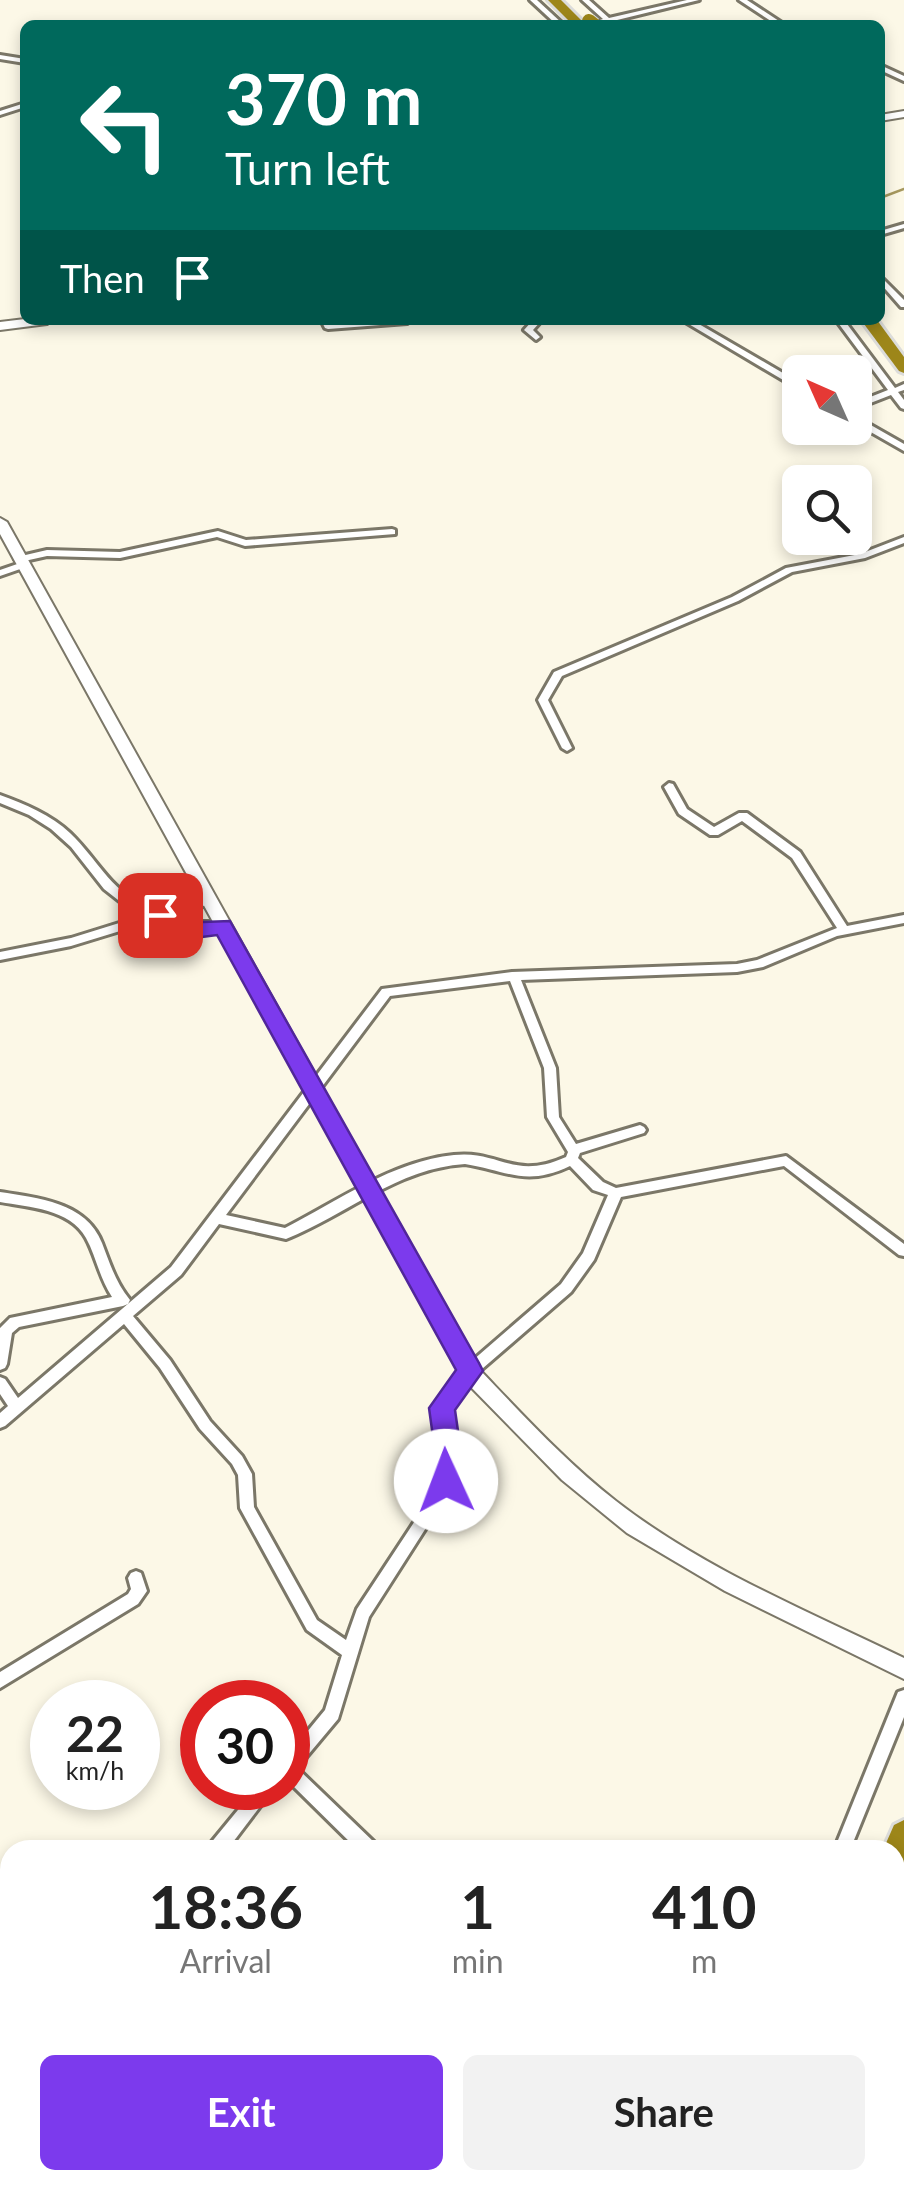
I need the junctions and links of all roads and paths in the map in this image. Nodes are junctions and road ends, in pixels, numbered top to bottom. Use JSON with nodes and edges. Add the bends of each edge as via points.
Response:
{"nodes":[{"id":1,"x":533,"y":0,"type":"edge"},
{"id":2,"x":554,"y":0,"type":"edge"},
{"id":3,"x":567,"y":0,"type":"edge"},
{"id":4,"x":585,"y":0,"type":"edge"},
{"id":5,"x":696,"y":0,"type":"edge"},
{"id":6,"x":742,"y":0,"type":"edge"},
{"id":7,"x":555,"y":20,"type":"edge"},
{"id":8,"x":581,"y":20,"type":"edge"},
{"id":9,"x":583,"y":20,"type":"edge"},
{"id":10,"x":608,"y":20,"type":"edge"},
{"id":11,"x":622,"y":20,"type":"edge"},
{"id":12,"x":774,"y":20,"type":"edge"},
{"id":13,"x":885,"y":284,"type":"edge"},
{"id":14,"x":904,"y":305,"type":"edge"},
{"id":15,"x":885,"y":322,"type":"edge"},
{"id":16,"x":533,"y":325,"type":"edge"},
{"id":17,"x":695,"y":325,"type":"edge"},
{"id":18,"x":844,"y":325,"type":"edge"},
{"id":19,"x":873,"y":325,"type":"edge"},
{"id":20,"x":536,"y":338,"type":"dead end"},
{"id":21,"x":904,"y":346,"type":"edge"},
{"id":22,"x":904,"y":368,"type":"edge"},
{"id":23,"x":782,"y":376,"type":"edge"},
{"id":24,"x":899,"y":389,"type":"edge"},
{"id":25,"x":872,"y":399,"type":"edge"},
{"id":26,"x":904,"y":406,"type":"edge"},
{"id":27,"x":872,"y":429,"type":"edge"},
{"id":28,"x":904,"y":448,"type":"edge"},
{"id":29,"x":0,"y":522,"type":"edge"},
{"id":30,"x":392,"y":532,"type":"dead end"},
{"id":31,"x":904,"y":540,"type":"edge"},
{"id":32,"x":22,"y":562,"type":"junction"},
{"id":33,"x":0,"y":573,"type":"edge"},
{"id":34,"x":568,"y":748,"type":"dead end"},
{"id":35,"x":668,"y":786,"type":"dead end"},
{"id":36,"x":0,"y":799,"type":"edge"},
{"id":37,"x":206,"y":896,"type":"junction"},
{"id":38,"x":153,"y":912,"type":"junction"},
{"id":39,"x":904,"y":919,"type":"edge"},
{"id":40,"x":223,"y":926,"type":"junction"},
{"id":41,"x":844,"y":930,"type":"junction"},
{"id":42,"x":0,"y":956,"type":"edge"},
{"id":43,"x":514,"y":976,"type":"junction"},
{"id":44,"x":313,"y":1092,"type":"junction"},
{"id":45,"x":640,"y":1130,"type":"dead end"},
{"id":46,"x":572,"y":1155,"type":"junction"},
{"id":47,"x":368,"y":1190,"type":"junction"},
{"id":48,"x":616,"y":1193,"type":"junction"},
{"id":49,"x":0,"y":1197,"type":"edge"},
{"id":50,"x":217,"y":1218,"type":"junction"},
{"id":51,"x":904,"y":1250,"type":"edge"},
{"id":52,"x":126,"y":1307,"type":"junction"},
{"id":53,"x":0,"y":1364,"type":"edge"},
{"id":54,"x":470,"y":1371,"type":"junction"},
{"id":55,"x":0,"y":1383,"type":"edge"},
{"id":56,"x":17,"y":1407,"type":"junction"},
{"id":57,"x":0,"y":1422,"type":"edge"},
{"id":58,"x":136,"y":1578,"type":"dead end"},
{"id":59,"x":350,"y":1651,"type":"junction"},
{"id":60,"x":904,"y":1669,"type":"edge"},
{"id":61,"x":0,"y":1680,"type":"edge"},
{"id":62,"x":904,"y":1697,"type":"edge"},
{"id":63,"x":310,"y":1742,"type":"edge"},
{"id":64,"x":310,"y":1792,"type":"edge"},
{"id":65,"x":250,"y":1810,"type":"edge"},
{"id":66,"x":227,"y":1840,"type":"edge"},
{"id":67,"x":357,"y":1840,"type":"edge"},
{"id":68,"x":846,"y":1840,"type":"edge"}],
"edges":[{"from":1,"to":7,"type":"street"},
{"from":2,"to":8,"type":"highway"},
{"from":3,"to":9,"type":"highway"},
{"from":4,"to":10,"type":"street"},
{"from":5,"to":11,"type":"street"},
{"from":6,"to":12,"type":"street"},
{"from":13,"to":14,"type":"street"},
{"from":15,"to":21,"type":"highway"},
{"from":16,"to":20,"type":"street","via":[[528,330]]},
{"from":17,"to":23,"type":"street"},
{"from":18,"to":24,"type":"street"},
{"from":19,"to":22,"type":"highway"},
{"from":24,"to":25,"type":"street"},
{"from":24,"to":26,"type":"street"},
{"from":27,"to":28,"type":"street"},
{"from":29,"to":32,"type":"street"},
{"from":30,"to":32,"type":"street","via":[[245,543],[218,534],[120,556],[47,553]]},
{"from":31,"to":34,"type":"street","via":[[789,570],[558,674],[544,704]]},
{"from":32,"to":33,"type":"street"},
{"from":32,"to":37,"type":"street"},
{"from":35,"to":41,"type":"street","via":[[683,811],[714,832],[743,816],[790,849]]},
{"from":36,"to":38,"type":"street","via":[[51,824],[112,890]]},
{"from":37,"to":38,"type":"street"},
{"from":37,"to":40,"type":"street"},
{"from":38,"to":40,"type":"street","via":[[202,930]]},
{"from":38,"to":42,"type":"street","via":[[71,942]]},
{"from":39,"to":41,"type":"street"},
{"from":40,"to":44,"type":"street"},
{"from":41,"to":43,"type":"street","via":[[737,968]]},
{"from":43,"to":44,"type":"street","via":[[386,992]]},
{"from":43,"to":46,"type":"street","via":[[550,1068],[553,1117]]},
{"from":44,"to":47,"type":"street"},
{"from":44,"to":50,"type":"street"},
{"from":45,"to":46,"type":"street"},
{"from":46,"to":47,"type":"street","via":[[531,1174],[449,1160]]},
{"from":46,"to":48,"type":"street","via":[[598,1186]]},
{"from":47,"to":50,"type":"street","via":[[286,1234]]},
{"from":47,"to":54,"type":"street"},
{"from":48,"to":51,"type":"street","via":[[786,1161]]},
{"from":48,"to":54,"type":"street","via":[[590,1256],[566,1288]]},
{"from":49,"to":52,"type":"street","via":[[55,1206],[86,1230],[104,1276]]},
{"from":50,"to":52,"type":"street","via":[[176,1271]]},
{"from":52,"to":53,"type":"street","via":[[15,1322],[6,1330]]},
{"from":52,"to":56,"type":"street"},
{"from":52,"to":59,"type":"street","via":[[237,1460],[247,1508],[312,1625]]},
{"from":54,"to":59,"type":"street","via":[[442,1408],[450,1466],[440,1496],[370,1598]]},
{"from":54,"to":60,"type":"street","via":[[568,1473],[632,1524],[725,1582]]},
{"from":55,"to":56,"type":"street"},
{"from":56,"to":57,"type":"street"},
{"from":58,"to":61,"type":"street","via":[[139,1592],[132,1599]]},
{"from":59,"to":63,"type":"street","via":[[332,1714]]},
{"from":62,"to":68,"type":"street"},
{"from":64,"to":67,"type":"street"},
{"from":65,"to":66,"type":"street"}]}
